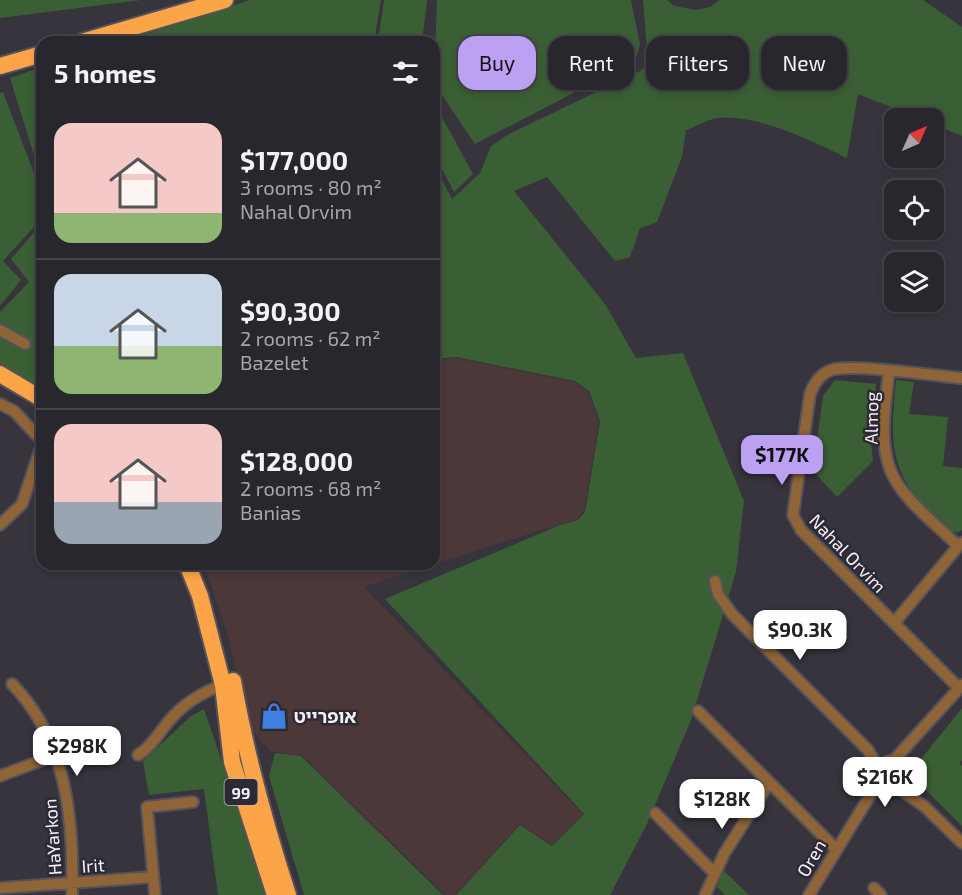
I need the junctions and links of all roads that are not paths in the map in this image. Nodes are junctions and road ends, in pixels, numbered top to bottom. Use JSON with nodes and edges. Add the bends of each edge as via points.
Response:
{"nodes":[{"id":1,"x":225,"y":0,"type":"edge"},
{"id":2,"x":108,"y":34,"type":"junction"},
{"id":3,"x":99,"y":36,"type":"edge"},
{"id":4,"x":102,"y":36,"type":"edge"},
{"id":5,"x":36,"y":49,"type":"edge"},
{"id":6,"x":36,"y":56,"type":"edge"},
{"id":7,"x":0,"y":57,"type":"edge"},
{"id":8,"x":0,"y":66,"type":"edge"},
{"id":9,"x":0,"y":330,"type":"edge"},
{"id":10,"x":25,"y":344,"type":"dead end"},
{"id":11,"x":889,"y":372,"type":"junction"},
{"id":12,"x":0,"y":374,"type":"edge"},
{"id":13,"x":962,"y":378,"type":"edge"},
{"id":14,"x":0,"y":384,"type":"edge"},
{"id":15,"x":36,"y":395,"type":"edge"},
{"id":16,"x":0,"y":404,"type":"edge"},
{"id":17,"x":36,"y":405,"type":"edge"},
{"id":18,"x":36,"y":435,"type":"edge"},
{"id":19,"x":36,"y":461,"type":"edge"},
{"id":20,"x":0,"y":525,"type":"edge"},
{"id":21,"x":960,"y":544,"type":"edge"},
{"id":22,"x":189,"y":570,"type":"edge"},
{"id":23,"x":200,"y":570,"type":"edge"},
{"id":24,"x":715,"y":581,"type":"dead end"},
{"id":25,"x":894,"y":623,"type":"junction"},
{"id":26,"x":12,"y":684,"type":"dead end"},
{"id":27,"x":224,"y":685,"type":"junction"},
{"id":28,"x":961,"y":687,"type":"edge"},
{"id":29,"x":698,"y":711,"type":"dead end"},
{"id":30,"x":917,"y":737,"type":"junction"},
{"id":31,"x":868,"y":750,"type":"junction"},
{"id":32,"x":56,"y":755,"type":"junction"},
{"id":33,"x":138,"y":755,"type":"dead end"},
{"id":34,"x":892,"y":760,"type":"junction"},
{"id":35,"x":908,"y":773,"type":"junction"},
{"id":36,"x":881,"y":774,"type":"junction"},
{"id":37,"x":0,"y":776,"type":"edge"},
{"id":38,"x":769,"y":783,"type":"junction"},
{"id":39,"x":893,"y":786,"type":"junction"},
{"id":40,"x":192,"y":802,"type":"dead end"},
{"id":41,"x":924,"y":806,"type":"junction"},
{"id":42,"x":862,"y":809,"type":"junction"},
{"id":43,"x":655,"y":813,"type":"dead end"},
{"id":44,"x":962,"y":843,"type":"edge"},
{"id":45,"x":836,"y":848,"type":"junction"},
{"id":46,"x":715,"y":873,"type":"junction"},
{"id":47,"x":153,"y":877,"type":"junction"},
{"id":48,"x":72,"y":883,"type":"junction"},
{"id":49,"x":0,"y":888,"type":"edge"},
{"id":50,"x":72,"y":895,"type":"edge"},
{"id":51,"x":155,"y":895,"type":"edge"},
{"id":52,"x":275,"y":895,"type":"edge"},
{"id":53,"x":288,"y":895,"type":"edge"},
{"id":54,"x":705,"y":895,"type":"edge"},
{"id":55,"x":809,"y":895,"type":"edge"}],
"edges":[{"from":1,"to":2,"type":"highway"},
{"from":2,"to":3,"type":"highway"},
{"from":2,"to":4,"type":"highway"},
{"from":5,"to":7,"type":"highway"},
{"from":6,"to":8,"type":"highway"},
{"from":9,"to":10,"type":"street"},
{"from":11,"to":13,"type":"street","name":"Nahal Orvim"},
{"from":11,"to":21,"type":"street","name":"Almog","via":[[884,422],[889,464],[901,489]]},
{"from":11,"to":25,"type":"street","name":"Nahal Orvim","via":[[832,369],[814,383],[793,515],[801,530]]},
{"from":12,"to":15,"type":"highway"},
{"from":14,"to":17,"type":"highway"},
{"from":16,"to":18,"type":"street","via":[[14,411]]},
{"from":19,"to":20,"type":"street","via":[[22,504]]},
{"from":21,"to":25,"type":"street"},
{"from":22,"to":27,"type":"highway","number":"99"},
{"from":23,"to":53,"type":"highway","number":"99","via":[[232,674],[260,810]]},
{"from":24,"to":31,"type":"street","via":[[718,594],[732,614]]},
{"from":25,"to":28,"type":"street","name":"Nahal Orvim"},
{"from":26,"to":32,"type":"street","name":"HaYarkon","via":[[35,711]]},
{"from":27,"to":33,"type":"street","via":[[182,709],[149,748]]},
{"from":27,"to":52,"type":"highway","number":"99","via":[[232,762]]},
{"from":28,"to":30,"type":"street"},
{"from":29,"to":38,"type":"street"},
{"from":30,"to":34,"type":"street"},
{"from":30,"to":35,"type":"street"},
{"from":31,"to":34,"type":"street"},
{"from":31,"to":36,"type":"street"},
{"from":32,"to":37,"type":"street"},
{"from":32,"to":48,"type":"street","name":"HaYarkon","via":[[69,809]]},
{"from":34,"to":35,"type":"street","via":[[902,762]]},
{"from":34,"to":36,"type":"street"},
{"from":35,"to":39,"type":"street","via":[[902,784]]},
{"from":35,"to":41,"type":"street"},
{"from":36,"to":39,"type":"street"},
{"from":36,"to":42,"type":"street","name":"Oren"},
{"from":38,"to":45,"type":"street"},
{"from":38,"to":46,"type":"street"},
{"from":39,"to":41,"type":"street"},
{"from":39,"to":42,"type":"street","name":"Oren"},
{"from":40,"to":47,"type":"street","via":[[147,807]]},
{"from":41,"to":44,"type":"street"},
{"from":42,"to":45,"type":"street","name":"Oren"},
{"from":43,"to":46,"type":"street"},
{"from":45,"to":55,"type":"street","name":"Oren"},
{"from":46,"to":54,"type":"street"},
{"from":47,"to":48,"type":"street","name":"Irit"},
{"from":47,"to":51,"type":"street"},
{"from":48,"to":49,"type":"street","name":"Irit"},
{"from":48,"to":50,"type":"street","name":"HaYarkon"}]}
